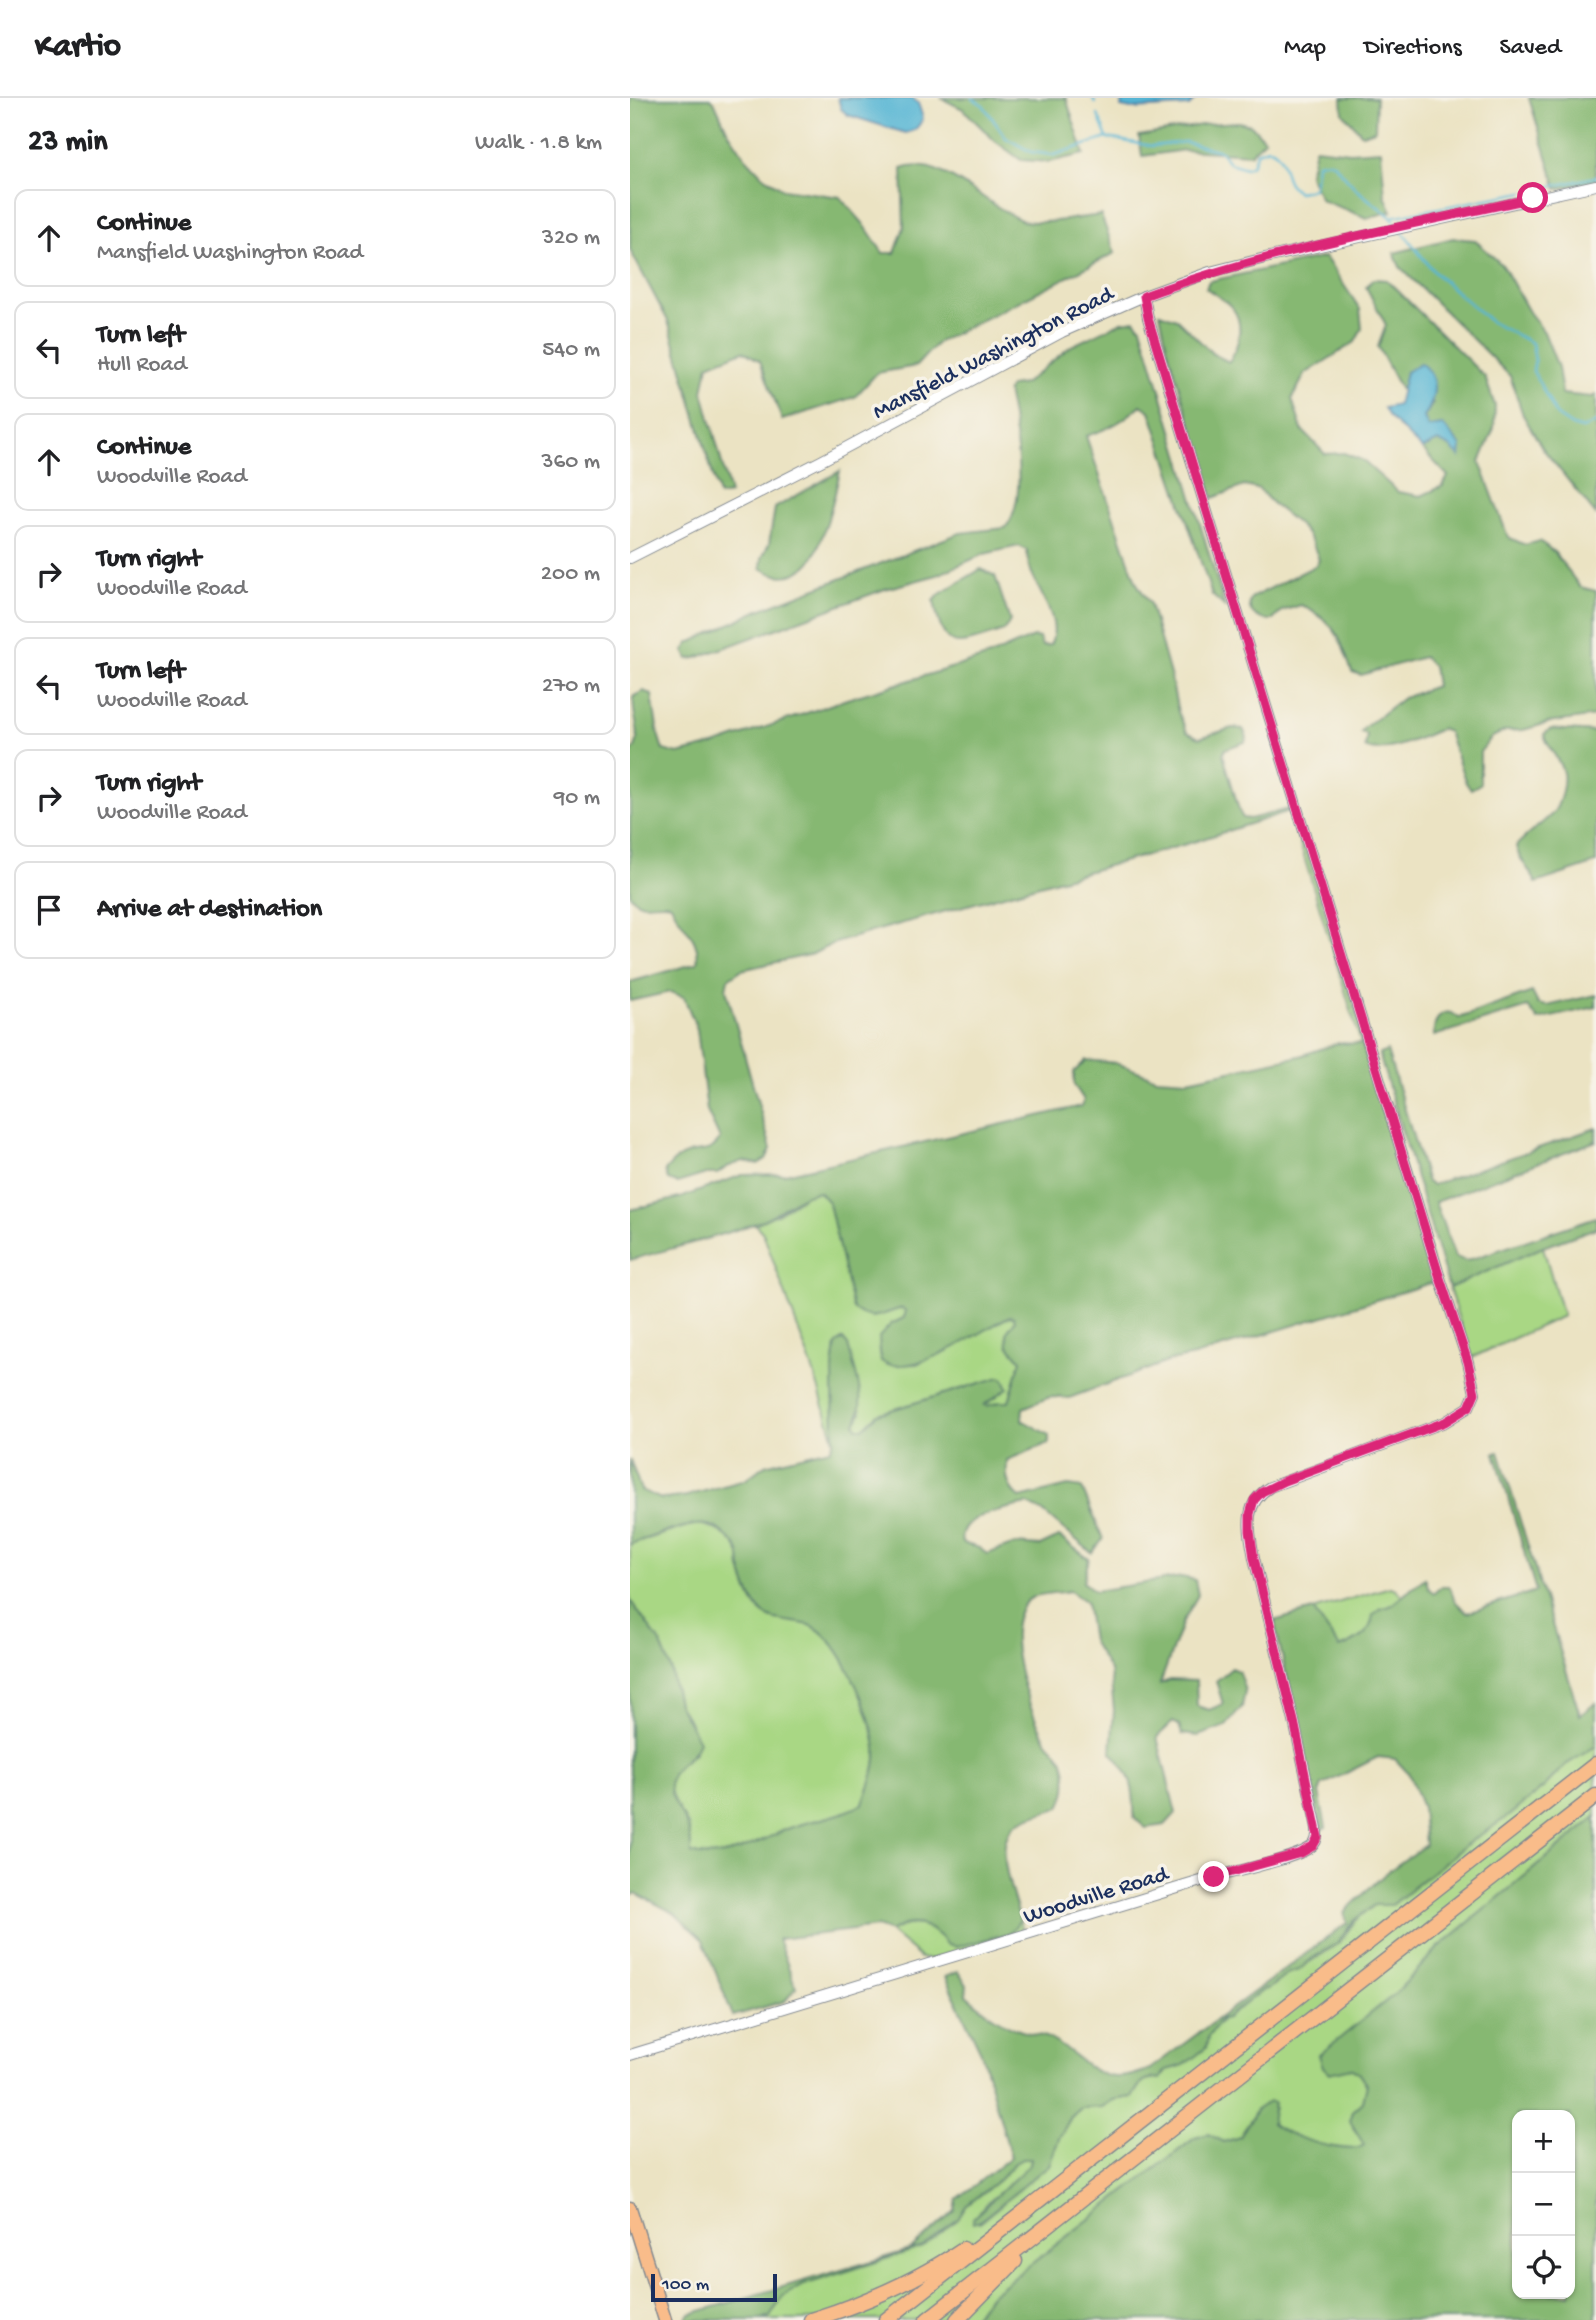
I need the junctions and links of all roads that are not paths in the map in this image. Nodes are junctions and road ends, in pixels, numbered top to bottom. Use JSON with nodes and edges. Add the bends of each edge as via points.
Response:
{"nodes":[{"id":1,"x":1596,"y":185,"type":"edge"},
{"id":2,"x":1144,"y":296,"type":"junction"},
{"id":3,"x":630,"y":558,"type":"edge"},
{"id":4,"x":1596,"y":1764,"type":"edge"},
{"id":5,"x":1596,"y":1796,"type":"edge"},
{"id":6,"x":630,"y":2055,"type":"edge"},
{"id":7,"x":1153,"y":2143,"type":"junction"},
{"id":8,"x":1049,"y":2192,"type":"junction"},
{"id":9,"x":630,"y":2208,"type":"edge"},
{"id":10,"x":665,"y":2320,"type":"edge"},
{"id":11,"x":811,"y":2320,"type":"edge"},
{"id":12,"x":886,"y":2320,"type":"edge"},
{"id":13,"x":927,"y":2320,"type":"edge"},
{"id":14,"x":957,"y":2320,"type":"edge"}],
"edges":[{"from":1,"to":2,"type":"street","name":"Mansfield Washington Road","via":[[1222,269]]},
{"from":2,"to":3,"type":"street","name":"Mansfield Washington Road","via":[[1055,336]]},
{"from":2,"to":6,"type":"street","name":"Woodville Road","via":[[1475,1393],[1469,1407],[1455,1416],[1270,1487],[1251,1507],[1254,1558],[1317,1828],[1316,1842],[1308,1849]]},
{"from":4,"to":8,"type":"highway"},
{"from":5,"to":7,"type":"highway"},
{"from":7,"to":13,"type":"highway"},
{"from":7,"to":14,"type":"highway","via":[[1020,2256]]},
{"from":8,"to":11,"type":"highway","via":[[931,2269]]},
{"from":8,"to":12,"type":"highway"},
{"from":9,"to":10,"type":"main road"}]}
